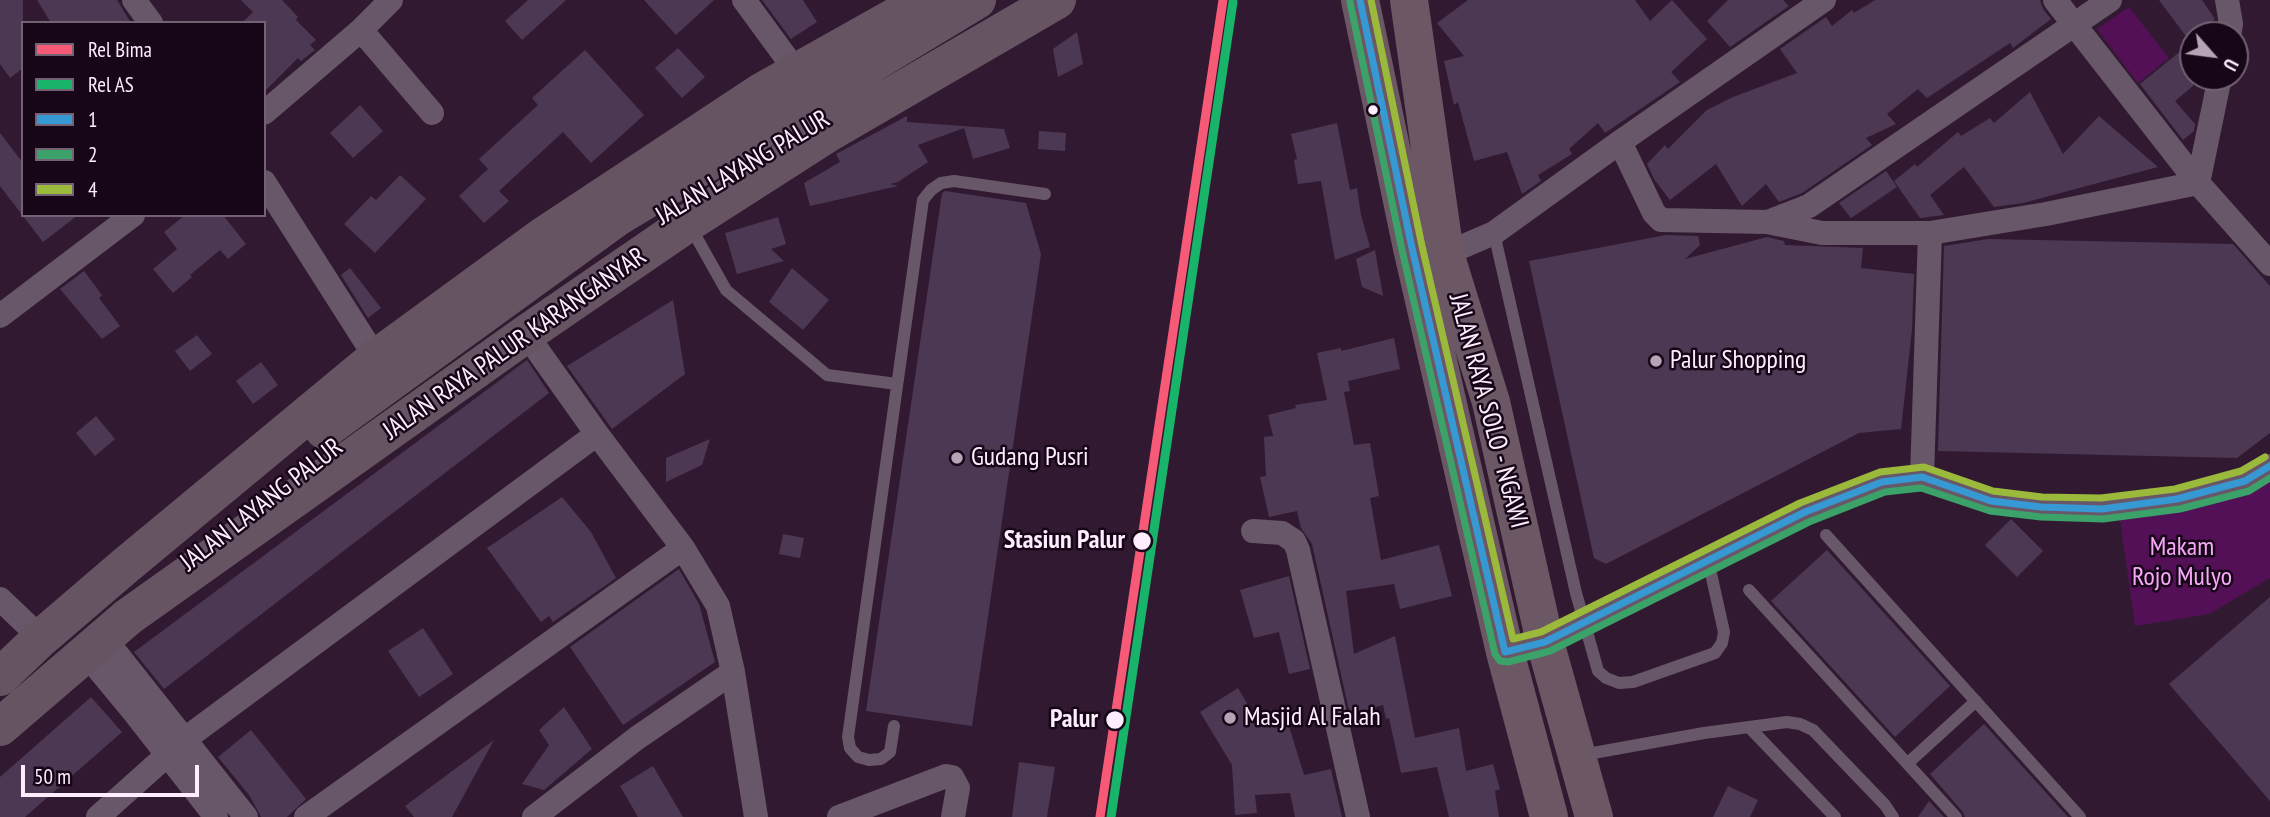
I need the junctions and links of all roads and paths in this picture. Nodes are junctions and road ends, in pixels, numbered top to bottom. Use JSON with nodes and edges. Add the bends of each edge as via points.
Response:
{"nodes":[{"id":1,"x":134,"y":0,"type":"edge"},
{"id":2,"x":391,"y":0,"type":"edge"},
{"id":3,"x":744,"y":0,"type":"edge"},
{"id":4,"x":925,"y":0,"type":"edge"},
{"id":5,"x":977,"y":0,"type":"edge"},
{"id":6,"x":1020,"y":0,"type":"edge"},
{"id":7,"x":1057,"y":0,"type":"edge"},
{"id":8,"x":1360,"y":0,"type":"edge"},
{"id":9,"x":1825,"y":0,"type":"edge"},
{"id":10,"x":2055,"y":0,"type":"edge"},
{"id":11,"x":2110,"y":0,"type":"edge"},
{"id":12,"x":2227,"y":0,"type":"edge"},
{"id":13,"x":1417,"y":6,"type":"edge"},
{"id":14,"x":150,"y":21,"type":"edge"},
{"id":15,"x":2230,"y":21,"type":"edge"},
{"id":16,"x":2073,"y":26,"type":"junction"},
{"id":17,"x":361,"y":30,"type":"junction"},
{"id":18,"x":796,"y":71,"type":"junction"},
{"id":19,"x":2217,"y":91,"type":"edge"},
{"id":20,"x":266,"y":111,"type":"edge"},
{"id":21,"x":432,"y":113,"type":"dead end"},
{"id":22,"x":1620,"y":142,"type":"junction"},
{"id":23,"x":2198,"y":183,"type":"junction"},
{"id":24,"x":266,"y":185,"type":"edge"},
{"id":25,"x":1045,"y":194,"type":"dead end"},
{"id":26,"x":130,"y":217,"type":"edge"},
{"id":27,"x":1767,"y":222,"type":"junction"},
{"id":28,"x":688,"y":223,"type":"junction"},
{"id":29,"x":1494,"y":233,"type":"junction"},
{"id":30,"x":1930,"y":233,"type":"junction"},
{"id":31,"x":1445,"y":254,"type":"junction"},
{"id":32,"x":2270,"y":264,"type":"edge"},
{"id":33,"x":0,"y":316,"type":"edge"},
{"id":34,"x":526,"y":334,"type":"junction"},
{"id":35,"x":376,"y":358,"type":"junction"},
{"id":36,"x":897,"y":384,"type":"junction"},
{"id":37,"x":342,"y":429,"type":"junction"},
{"id":38,"x":597,"y":434,"type":"junction"},
{"id":39,"x":2270,"y":466,"type":"edge"},
{"id":40,"x":1922,"y":477,"type":"junction"},
{"id":41,"x":1253,"y":531,"type":"dead end"},
{"id":42,"x":1826,"y":535,"type":"dead end"},
{"id":43,"x":683,"y":548,"type":"junction"},
{"id":44,"x":1708,"y":560,"type":"junction"},
{"id":45,"x":125,"y":566,"type":"junction"},
{"id":46,"x":1749,"y":590,"type":"dead end"},
{"id":47,"x":0,"y":599,"type":"edge"},
{"id":48,"x":144,"y":606,"type":"junction"},
{"id":49,"x":1584,"y":624,"type":"junction"},
{"id":50,"x":41,"y":638,"type":"junction"},
{"id":51,"x":1545,"y":642,"type":"junction"},
{"id":52,"x":96,"y":647,"type":"junction"},
{"id":53,"x":1505,"y":653,"type":"junction"},
{"id":54,"x":733,"y":672,"type":"junction"},
{"id":55,"x":0,"y":677,"type":"edge"},
{"id":56,"x":1976,"y":701,"type":"junction"},
{"id":57,"x":894,"y":726,"type":"dead end"},
{"id":58,"x":0,"y":727,"type":"edge"},
{"id":59,"x":1749,"y":727,"type":"junction"},
{"id":60,"x":176,"y":747,"type":"junction"},
{"id":61,"x":1578,"y":756,"type":"junction"},
{"id":62,"x":1908,"y":764,"type":"junction"},
{"id":63,"x":1545,"y":816,"type":"edge"},
{"id":64,"x":98,"y":817,"type":"edge"},
{"id":65,"x":216,"y":817,"type":"edge"},
{"id":66,"x":246,"y":817,"type":"edge"},
{"id":67,"x":306,"y":817,"type":"edge"},
{"id":68,"x":534,"y":817,"type":"edge"},
{"id":69,"x":756,"y":817,"type":"edge"},
{"id":70,"x":839,"y":817,"type":"edge"},
{"id":71,"x":953,"y":817,"type":"edge"},
{"id":72,"x":1358,"y":817,"type":"edge"},
{"id":73,"x":1594,"y":817,"type":"edge"},
{"id":74,"x":1835,"y":817,"type":"edge"},
{"id":75,"x":1893,"y":817,"type":"edge"},
{"id":76,"x":1956,"y":817,"type":"edge"},
{"id":77,"x":2080,"y":817,"type":"edge"}],
"edges":[{"from":1,"to":14,"type":"street"},
{"from":2,"to":17,"type":"street"},
{"from":3,"to":18,"type":"street"},
{"from":4,"to":18,"type":"main road"},
{"from":5,"to":37,"type":"main road","name":"JALAN LAYANG PALUR","via":[[616,218]]},
{"from":6,"to":37,"type":"main road","name":"JALAN LAYANG PALUR","via":[[590,263]]},
{"from":7,"to":28,"type":"main road","name":"JALAN RAYA PALUR KARANGANYAR","via":[[830,132]]},
{"from":8,"to":53,"type":"highway","name":"JALAN RAYA SOLO - NGAWI"},
{"from":9,"to":22,"type":"street"},
{"from":10,"to":16,"type":"street"},
{"from":11,"to":16,"type":"street"},
{"from":12,"to":15,"type":"street"},
{"from":13,"to":31,"type":"highway","name":"JALAN RAYA SOLO - NGAWI"},
{"from":16,"to":23,"type":"street"},
{"from":16,"to":27,"type":"street","via":[[1809,206]]},
{"from":17,"to":20,"type":"street"},
{"from":17,"to":21,"type":"street"},
{"from":18,"to":35,"type":"main road","via":[[543,236]]},
{"from":19,"to":23,"type":"street"},
{"from":22,"to":27,"type":"street","via":[[1661,220]]},
{"from":22,"to":29,"type":"street"},
{"from":23,"to":30,"type":"street"},
{"from":23,"to":32,"type":"street"},
{"from":24,"to":35,"type":"street"},
{"from":25,"to":36,"type":"lane","via":[[954,181],[942,183],[923,200]]},
{"from":26,"to":33,"type":"street"},
{"from":27,"to":30,"type":"street","via":[[1822,233]]},
{"from":28,"to":34,"type":"main road","name":"JALAN RAYA PALUR KARANGANYAR"},
{"from":28,"to":36,"type":"lane","via":[[726,290],[827,375]]},
{"from":29,"to":31,"type":"street"},
{"from":29,"to":49,"type":"lane"},
{"from":30,"to":40,"type":"street"},
{"from":31,"to":51,"type":"highway","name":"JALAN RAYA SOLO - NGAWI","via":[[1491,402]]},
{"from":34,"to":38,"type":"street"},
{"from":34,"to":48,"type":"main road","name":"JALAN RAYA PALUR KARANGANYAR"},
{"from":35,"to":45,"type":"main road"},
{"from":36,"to":57,"type":"lane","via":[[850,748],[869,761],[881,759],[890,752]]},
{"from":37,"to":45,"type":"main road","name":"JALAN LAYANG PALUR","via":[[169,546]]},
{"from":37,"to":48,"type":"main road","name":"JALAN LAYANG PALUR","via":[[172,576]]},
{"from":38,"to":43,"type":"street"},
{"from":38,"to":60,"type":"street"},
{"from":39,"to":40,"type":"street","via":[[2245,481],[2177,499],[2102,509],[1991,501]]},
{"from":40,"to":44,"type":"street","via":[[1865,487]]},
{"from":41,"to":72,"type":"street","via":[[1282,533],[1298,550]]},
{"from":42,"to":56,"type":"lane"},
{"from":43,"to":54,"type":"street","via":[[718,606]]},
{"from":43,"to":67,"type":"street"},
{"from":44,"to":49,"type":"street"},
{"from":44,"to":49,"type":"lane","via":[[1724,632],[1715,653],[1633,682],[1619,682],[1598,671]]},
{"from":45,"to":50,"type":"main road"},
{"from":46,"to":62,"type":"lane"},
{"from":47,"to":50,"type":"street"},
{"from":48,"to":52,"type":"main road","name":"JALAN RAYA PALUR KARANGANYAR"},
{"from":49,"to":51,"type":"street"},
{"from":50,"to":55,"type":"main road"},
{"from":51,"to":53,"type":"street"},
{"from":51,"to":61,"type":"highway","name":"JALAN RAYA SOLO - NGAWI"},
{"from":52,"to":58,"type":"main road","name":"JALAN RAYA PALUR KARANGANYAR"},
{"from":52,"to":60,"type":"street"},
{"from":53,"to":63,"type":"highway","name":"JALAN RAYA SOLO - NGAWI"},
{"from":54,"to":68,"type":"street"},
{"from":54,"to":69,"type":"street"},
{"from":56,"to":62,"type":"lane"},
{"from":56,"to":77,"type":"lane"},
{"from":59,"to":61,"type":"lane"},
{"from":59,"to":74,"type":"lane"},
{"from":59,"to":75,"type":"lane","via":[[1787,722],[1814,730]]},
{"from":60,"to":64,"type":"street"},
{"from":60,"to":65,"type":"street"},
{"from":60,"to":66,"type":"street"},
{"from":61,"to":73,"type":"highway","name":"JALAN RAYA SOLO - NGAWI"},
{"from":62,"to":76,"type":"lane"},
{"from":70,"to":71,"type":"street","via":[[946,776],[952,777],[958,788]]}]}
